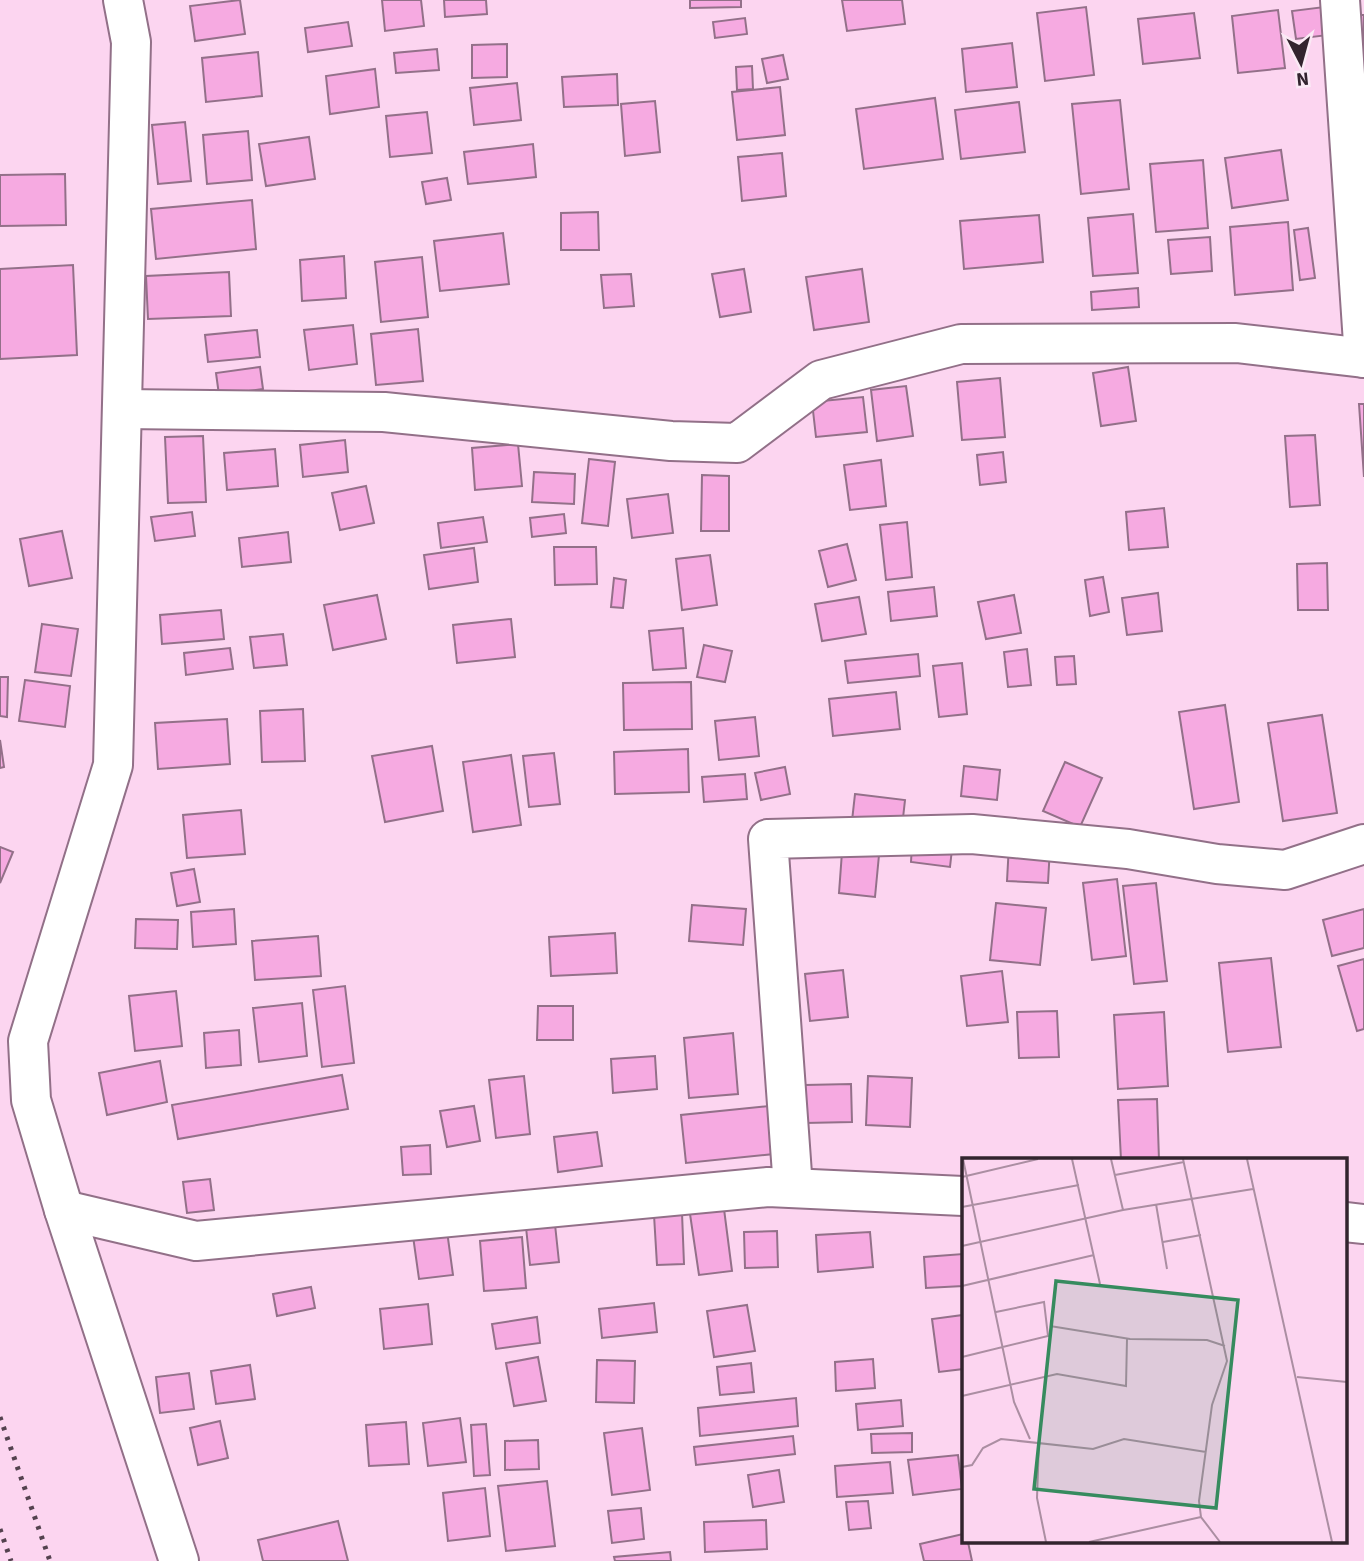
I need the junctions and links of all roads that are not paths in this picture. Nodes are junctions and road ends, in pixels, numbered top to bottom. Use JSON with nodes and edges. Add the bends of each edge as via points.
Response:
{"nodes":[{"id":1,"x":123,"y":0,"type":"edge"},
{"id":2,"x":1340,"y":0,"type":"edge"},
{"id":3,"x":1364,"y":358,"type":"edge"},
{"id":4,"x":122,"y":409,"type":"junction"},
{"id":5,"x":1364,"y":844,"type":"edge"},
{"id":6,"x":793,"y":1188,"type":"junction"},
{"id":7,"x":962,"y":1196,"type":"edge"},
{"id":8,"x":64,"y":1210,"type":"junction"},
{"id":9,"x":1346,"y":1222,"type":"edge"},
{"id":10,"x":1364,"y":1224,"type":"edge"},
{"id":11,"x":179,"y":1561,"type":"edge"}],
"edges":[{"from":1,"to":4,"type":"street","via":[[131,42]]},
{"from":2,"to":3,"type":"street"},
{"from":3,"to":4,"type":"street","via":[[1236,343],[961,344],[821,380],[737,443],[671,441],[384,412]]},
{"from":4,"to":8,"type":"street","via":[[113,765],[28,1041],[31,1100]]},
{"from":5,"to":6,"type":"street","via":[[1285,870],[972,834],[768,839]]},
{"from":6,"to":7,"type":"street"},
{"from":6,"to":8,"type":"street","via":[[196,1241]]},
{"from":8,"to":11,"type":"street"},
{"from":9,"to":10,"type":"street"}]}
